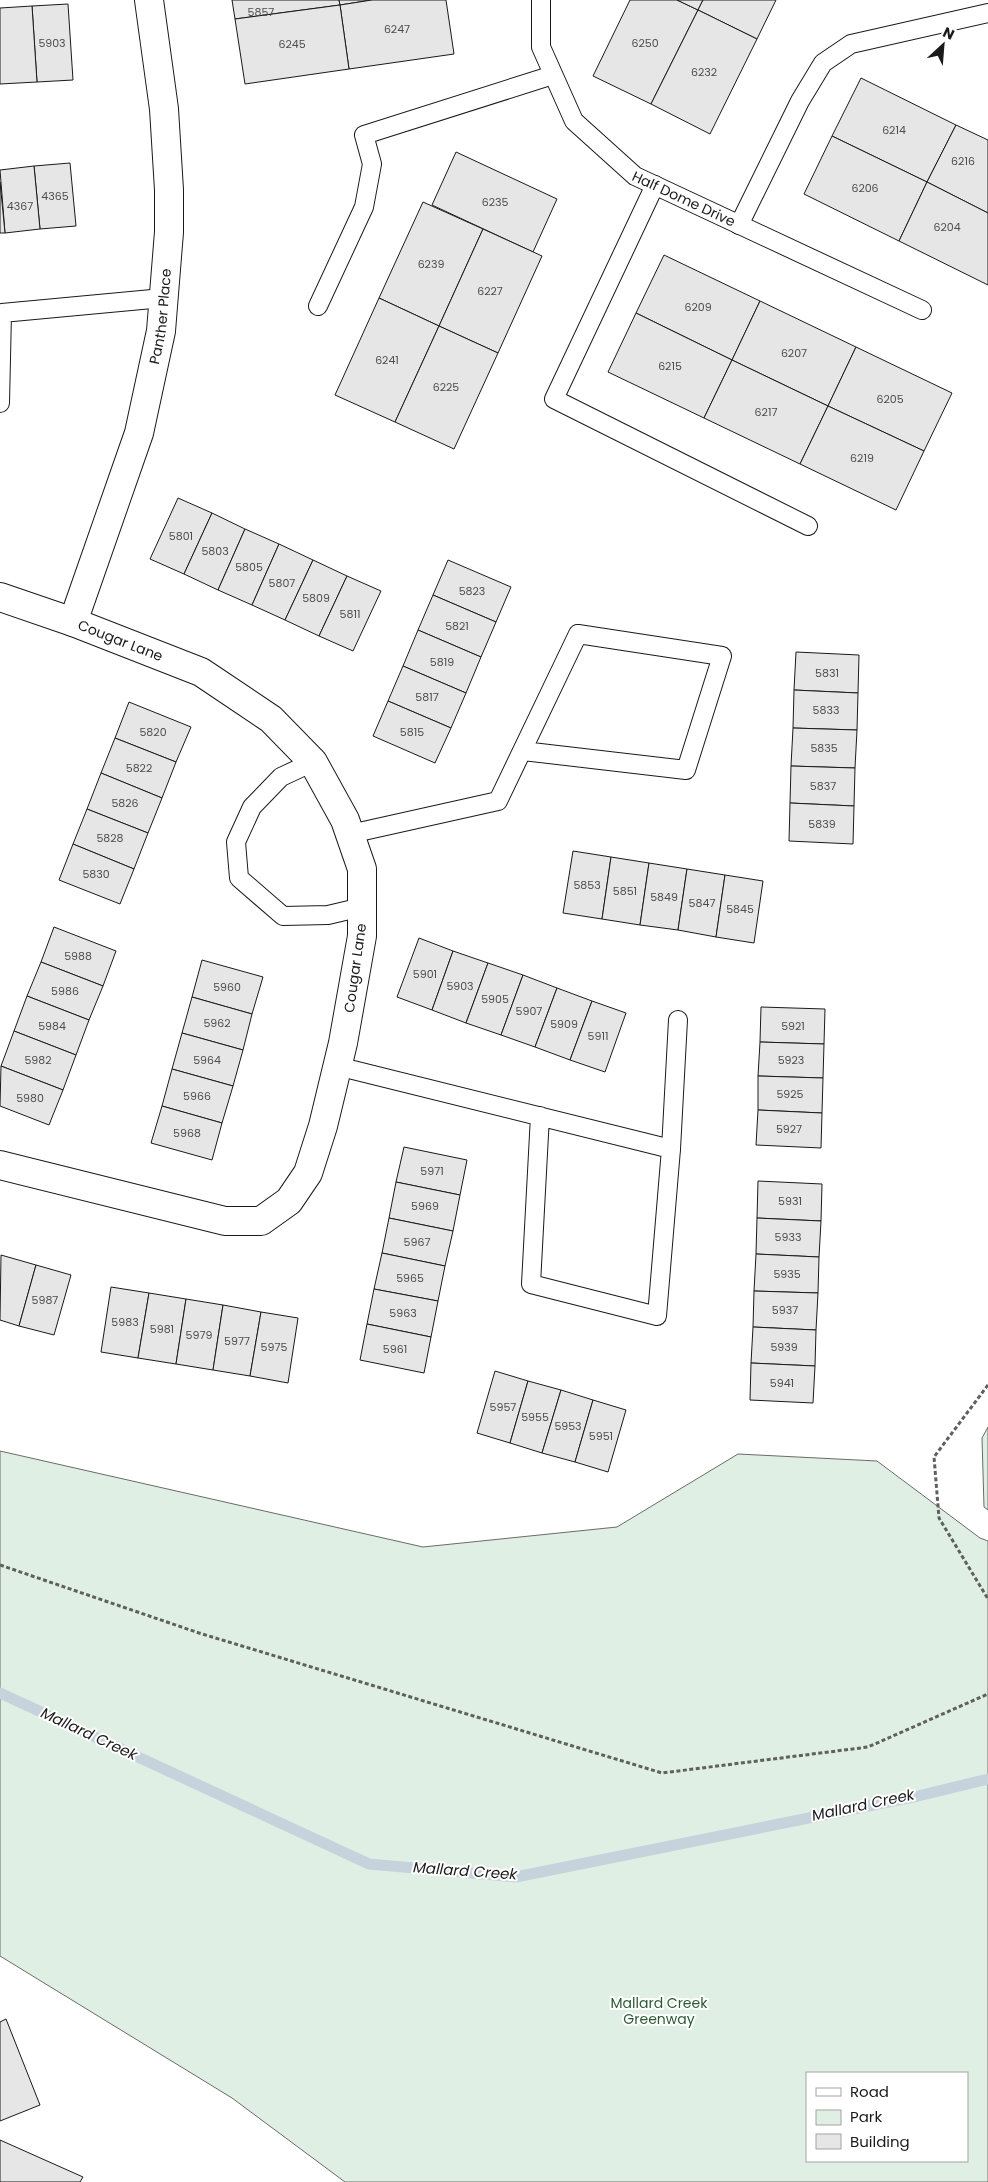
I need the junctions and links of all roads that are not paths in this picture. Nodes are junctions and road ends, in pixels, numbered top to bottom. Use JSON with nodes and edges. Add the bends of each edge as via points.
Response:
{"nodes":[{"id":1,"x":149,"y":0,"type":"edge"},
{"id":2,"x":541,"y":0,"type":"edge"},
{"id":3,"x":988,"y":13,"type":"edge"},
{"id":4,"x":553,"y":75,"type":"junction"},
{"id":5,"x":655,"y":185,"type":"junction"},
{"id":6,"x":739,"y":225,"type":"junction"},
{"id":7,"x":163,"y":298,"type":"junction"},
{"id":8,"x":318,"y":306,"type":"dead end"},
{"id":9,"x":922,"y":310,"type":"dead end"},
{"id":10,"x":0,"y":403,"type":"edge"},
{"id":11,"x":808,"y":526,"type":"dead end"},
{"id":12,"x":0,"y":597,"type":"edge"},
{"id":13,"x":73,"y":622,"type":"junction"},
{"id":14,"x":523,"y":751,"type":"junction"},
{"id":15,"x":313,"y":762,"type":"junction"},
{"id":16,"x":350,"y":834,"type":"junction"},
{"id":17,"x":362,"y":907,"type":"junction"},
{"id":18,"x":678,"y":1020,"type":"dead end"},
{"id":19,"x":337,"y":1066,"type":"junction"},
{"id":20,"x":540,"y":1116,"type":"junction"},
{"id":21,"x":671,"y":1149,"type":"junction"},
{"id":22,"x":0,"y":1165,"type":"edge"}],
"edges":[{"from":1,"to":7,"type":"street","name":"Panther Place","via":[[164,109],[170,190]]},
{"from":2,"to":4,"type":"lane","name":"Half Dome Drive","via":[[541,47]]},
{"from":3,"to":6,"type":"lane","via":[[851,44],[823,63],[800,101]]},
{"from":4,"to":5,"type":"lane","name":"Half Dome Drive","via":[[574,121],[635,176]]},
{"from":4,"to":8,"type":"lane","via":[[364,135],[372,164],[364,207]]},
{"from":5,"to":6,"type":"lane","name":"Half Dome Drive"},
{"from":5,"to":11,"type":"lane","via":[[554,399]]},
{"from":6,"to":9,"type":"lane","name":"Half Dome Drive"},
{"from":7,"to":10,"type":"lane","via":[[2,313]]},
{"from":7,"to":13,"type":"street","name":"Panther Place","via":[[161,331],[139,433]]},
{"from":12,"to":13,"type":"street","name":"Cougar Lane"},
{"from":13,"to":15,"type":"street","name":"Cougar Lane","via":[[201,672],[271,719]]},
{"from":14,"to":14,"type":"lane","via":[[578,634],[722,656],[686,770]]},
{"from":14,"to":16,"type":"lane","via":[[498,801]]},
{"from":15,"to":16,"type":"street","name":"Cougar Lane"},
{"from":15,"to":17,"type":"lane","via":[[281,776],[252,807],[236,842],[239,878],[283,916],[328,915]]},
{"from":16,"to":17,"type":"street","name":"Cougar Lane","via":[[362,869]]},
{"from":17,"to":19,"type":"street","name":"Cougar Lane","via":[[362,936]]},
{"from":18,"to":21,"type":"lane"},
{"from":19,"to":20,"type":"lane"},
{"from":19,"to":22,"type":"street","name":"Cougar Lane","via":[[308,1173],[290,1201],[261,1222],[224,1221]]},
{"from":20,"to":21,"type":"lane"},
{"from":20,"to":21,"type":"lane","via":[[531,1284],[657,1316]]}]}
